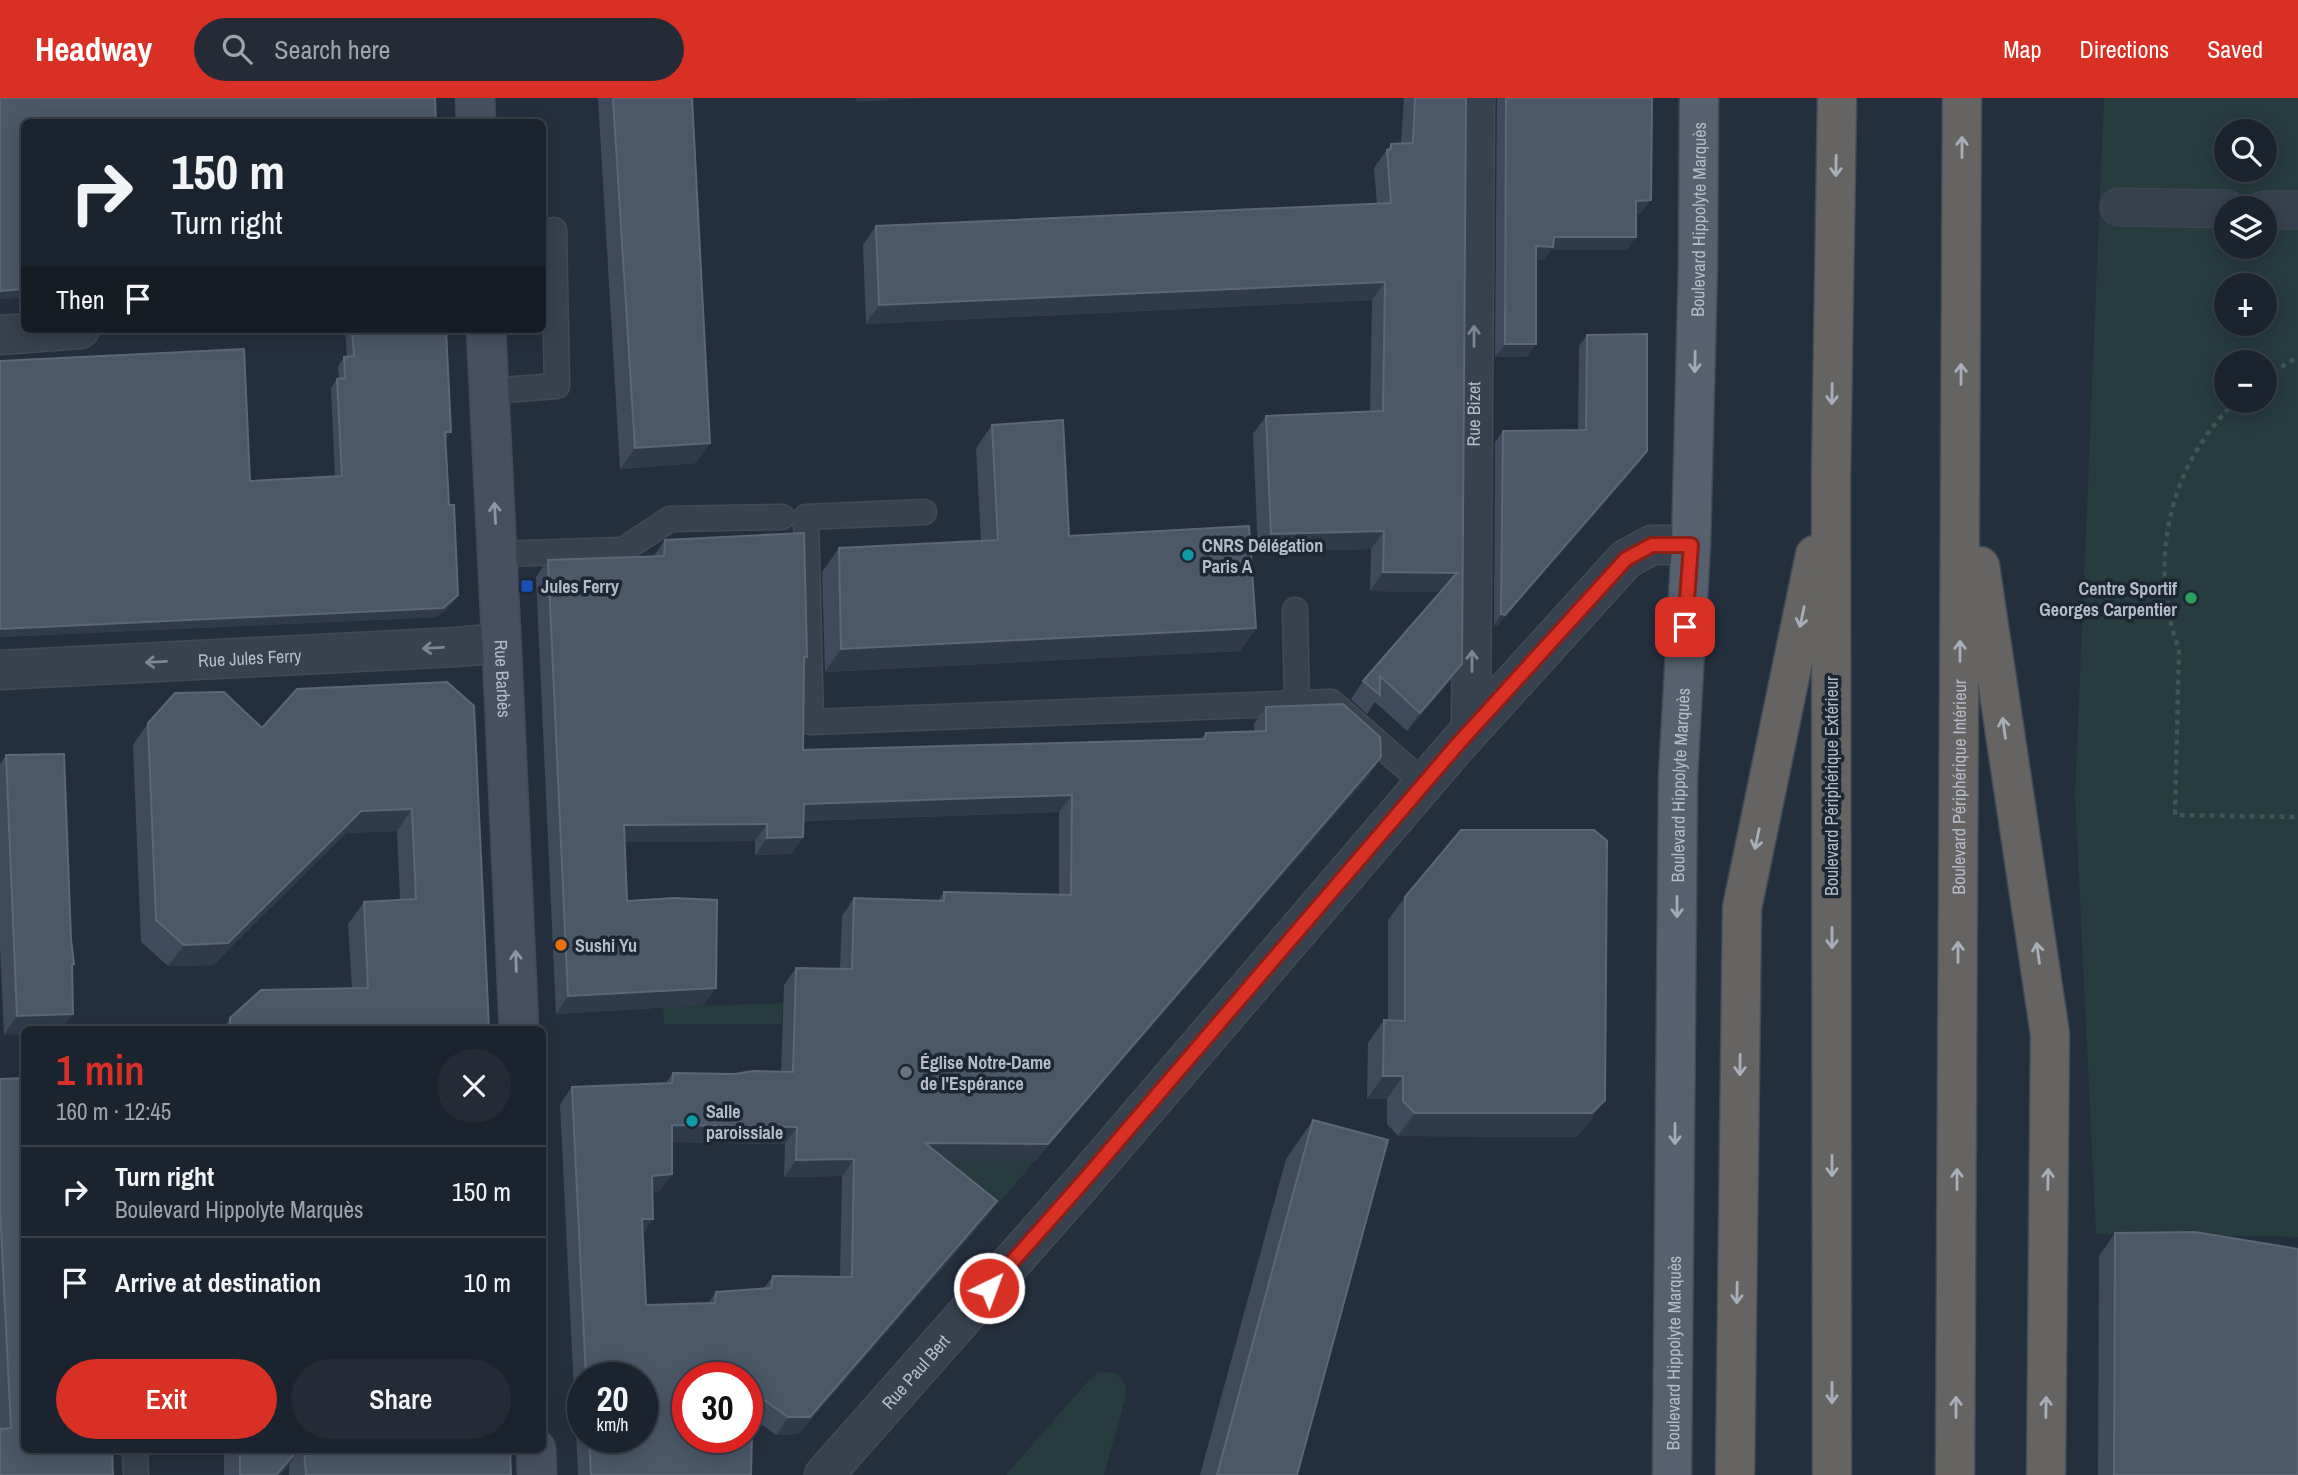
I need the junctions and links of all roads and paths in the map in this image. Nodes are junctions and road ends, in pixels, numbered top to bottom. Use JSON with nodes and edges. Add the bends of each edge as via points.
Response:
{"nodes":[{"id":1,"x":475,"y":98,"type":"edge"},
{"id":2,"x":1475,"y":98,"type":"edge"},
{"id":3,"x":1699,"y":98,"type":"edge"},
{"id":4,"x":1837,"y":98,"type":"edge"},
{"id":5,"x":1962,"y":98,"type":"edge"},
{"id":6,"x":476,"y":119,"type":"edge"},
{"id":7,"x":2119,"y":207,"type":"dead end"},
{"id":8,"x":2214,"y":209,"type":"edge"},
{"id":9,"x":2277,"y":210,"type":"edge"},
{"id":10,"x":2298,"y":210,"type":"edge"},
{"id":11,"x":554,"y":230,"type":"dead end"},
{"id":12,"x":26,"y":333,"type":"edge"},
{"id":13,"x":486,"y":333,"type":"edge"},
{"id":14,"x":0,"y":335,"type":"edge"},
{"id":15,"x":2298,"y":357,"type":"edge"},
{"id":16,"x":2277,"y":369,"type":"edge"},
{"id":17,"x":489,"y":391,"type":"junction"},
{"id":18,"x":2226,"y":413,"type":"edge"},
{"id":19,"x":1961,"y":442,"type":"junction"},
{"id":20,"x":1831,"y":478,"type":"junction"},
{"id":21,"x":924,"y":512,"type":"dead end"},
{"id":22,"x":782,"y":517,"type":"dead end"},
{"id":23,"x":1691,"y":545,"type":"junction"},
{"id":24,"x":496,"y":554,"type":"junction"},
{"id":25,"x":1295,"y":610,"type":"dead end"},
{"id":26,"x":500,"y":643,"type":"junction"},
{"id":27,"x":0,"y":670,"type":"edge"},
{"id":28,"x":1297,"y":703,"type":"junction"},
{"id":29,"x":1471,"y":729,"type":"junction"},
{"id":30,"x":1424,"y":783,"type":"junction"},
{"id":31,"x":2298,"y":817,"type":"edge"},
{"id":32,"x":519,"y":1026,"type":"edge"},
{"id":33,"x":135,"y":1453,"type":"edge"},
{"id":34,"x":536,"y":1453,"type":"edge"},
{"id":35,"x":136,"y":1475,"type":"edge"},
{"id":36,"x":537,"y":1475,"type":"edge"},
{"id":37,"x":824,"y":1475,"type":"edge"},
{"id":38,"x":1672,"y":1475,"type":"edge"},
{"id":39,"x":1735,"y":1475,"type":"edge"},
{"id":40,"x":1832,"y":1475,"type":"edge"},
{"id":41,"x":1955,"y":1475,"type":"edge"},
{"id":42,"x":2046,"y":1475,"type":"edge"}],
"edges":[{"from":1,"to":6,"type":"main road"},
{"from":29,"to":2,"type":"street","name":"Rue Bizet","one_way":true},
{"from":3,"to":23,"type":"main road","name":"Boulevard Hippolyte Marquès","one_way":true},
{"from":4,"to":20,"type":"highway","name":"Boulevard Périphérique Extérieur","one_way":true},
{"from":19,"to":5,"type":"highway","name":"Boulevard Périphérique Intérieur","one_way":true},
{"from":7,"to":8,"type":"street"},
{"from":9,"to":10,"type":"street"},
{"from":11,"to":17,"type":"lane","via":[[557,386]]},
{"from":12,"to":14,"type":"street"},
{"from":13,"to":17,"type":"main road","name":"Rue Barbès"},
{"from":15,"to":16,"type":"path"},
{"from":24,"to":17,"type":"main road","name":"Rue Barbès","one_way":true},
{"from":18,"to":31,"type":"path","via":[[2198,448],[2180,485],[2169,524],[2165,585],[2179,649],[2175,815]]},
{"from":41,"to":19,"type":"highway","name":"Boulevard Périphérique Intérieur","one_way":true},
{"from":42,"to":19,"type":"highway","one_way":true,"via":[[2050,1034]]},
{"from":20,"to":39,"type":"highway","one_way":true,"via":[[1742,908]]},
{"from":20,"to":40,"type":"highway","name":"Boulevard Périphérique Extérieur","one_way":true},
{"from":21,"to":28,"type":"lane","via":[[806,517],[811,722]]},
{"from":22,"to":24,"type":"lane","via":[[670,519],[623,550]]},
{"from":23,"to":29,"type":"street","name":"Rue Paul Bert","via":[[1652,545],[1626,559]]},
{"from":23,"to":38,"type":"main road","name":"Boulevard Hippolyte Marquès","one_way":true,"via":[[1678,777]]},
{"from":24,"to":26,"type":"main road","name":"Rue Barbès"},
{"from":25,"to":28,"type":"lane"},
{"from":26,"to":27,"type":"street","name":"Rue Jules Ferry","one_way":true},
{"from":32,"to":26,"type":"main road","name":"Rue Barbès","one_way":true},
{"from":28,"to":30,"type":"lane","via":[[1331,702]]},
{"from":29,"to":30,"type":"street","name":"Rue Paul Bert"},
{"from":30,"to":37,"type":"street","name":"Rue Paul Bert"},
{"from":33,"to":35,"type":"lane"},
{"from":34,"to":36,"type":"main road"}]}
